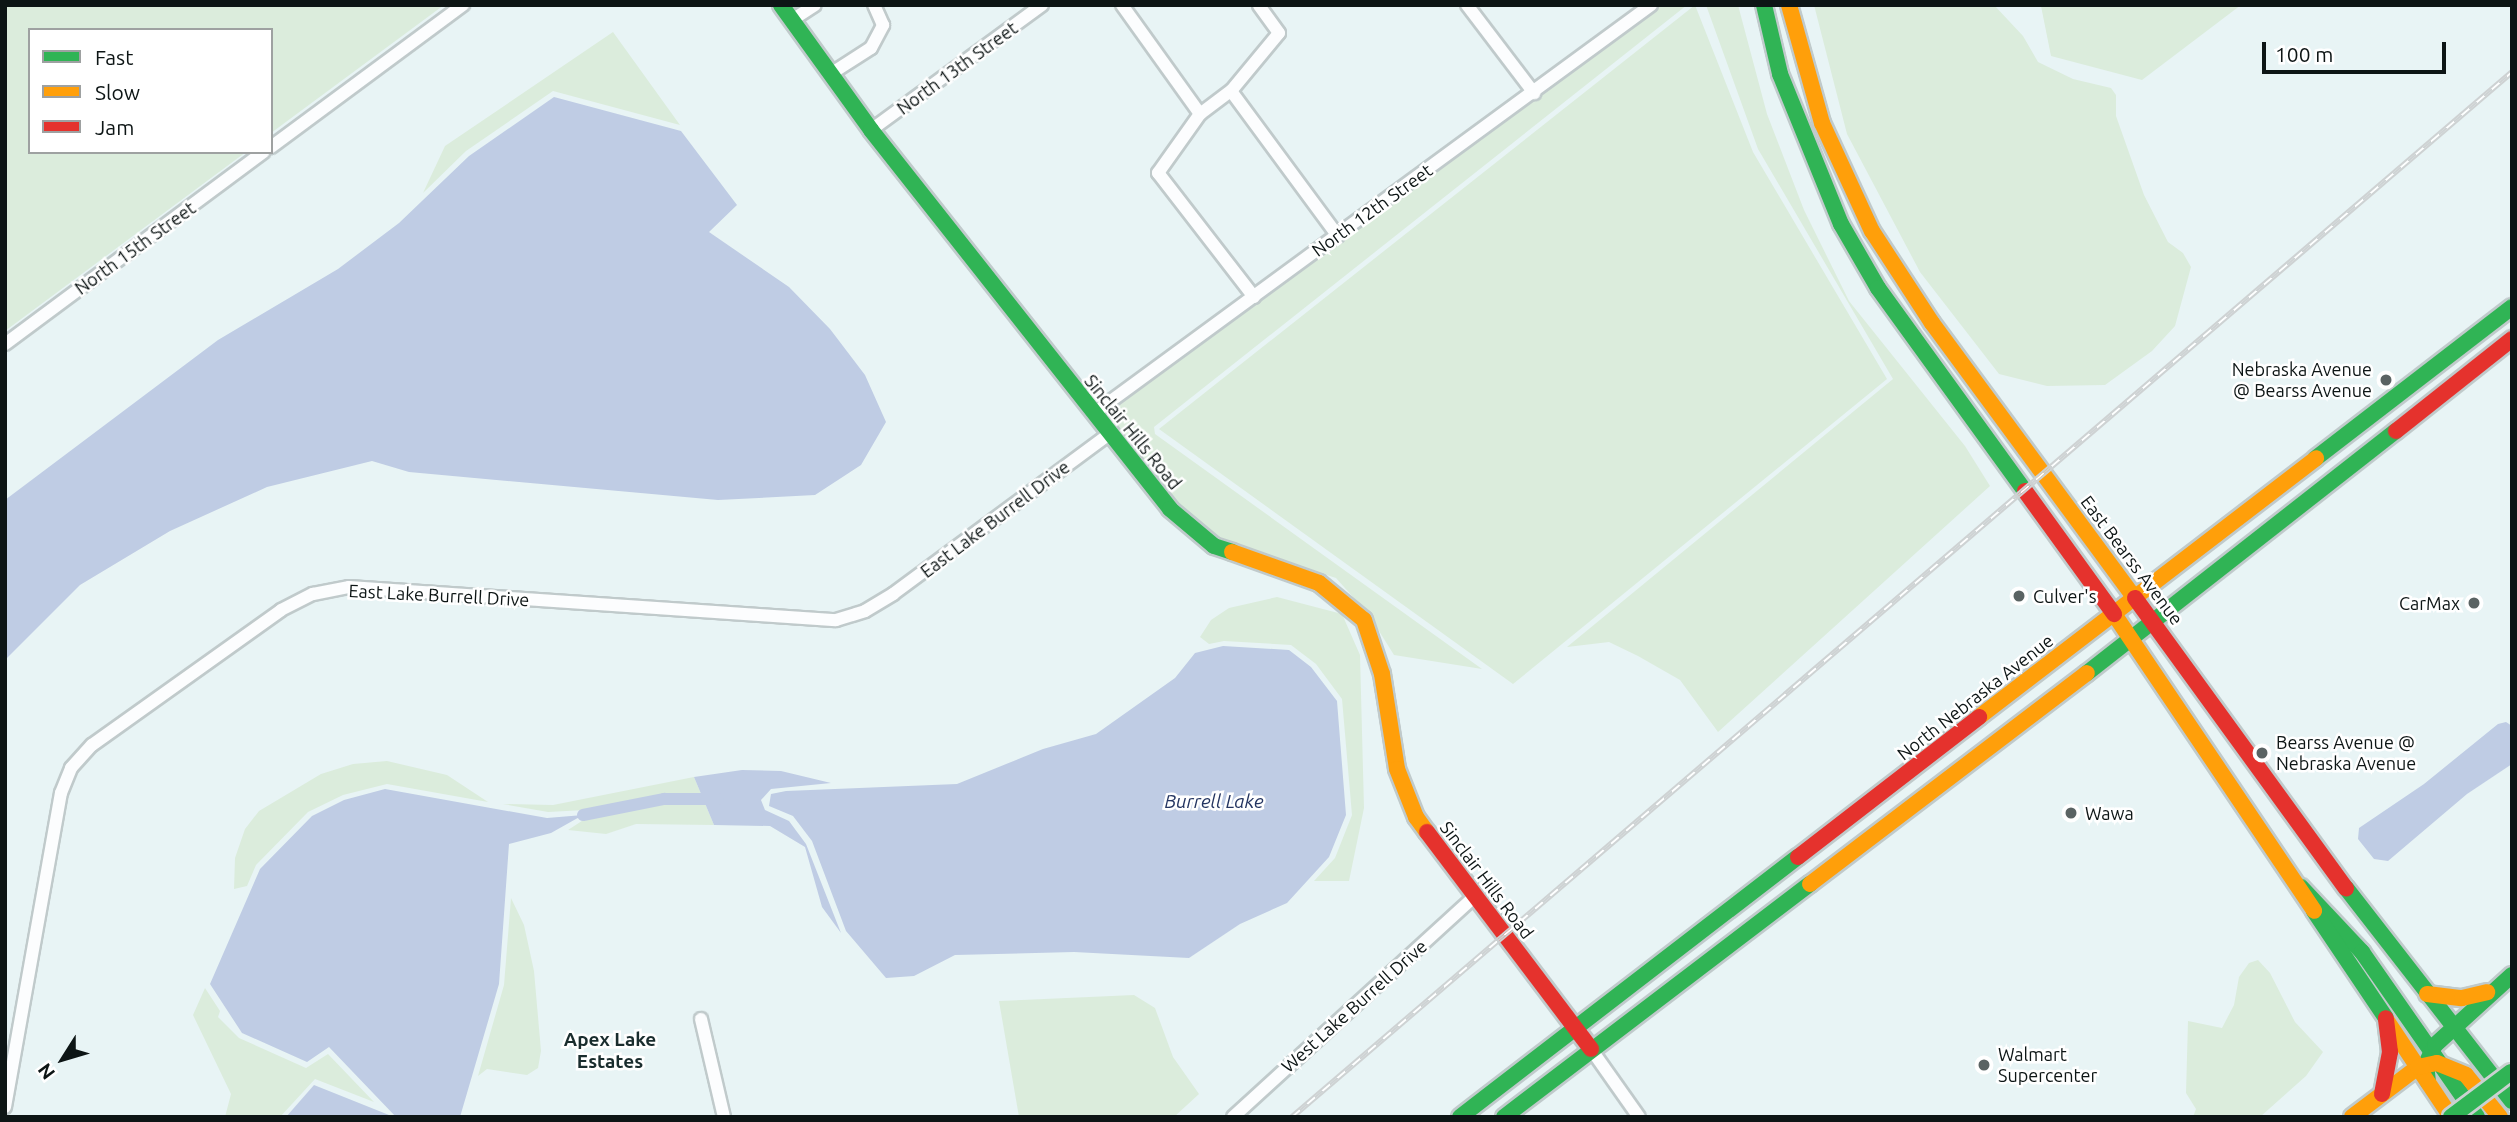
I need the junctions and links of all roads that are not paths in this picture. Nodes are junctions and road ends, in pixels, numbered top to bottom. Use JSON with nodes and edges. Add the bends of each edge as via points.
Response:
{"nodes":[{"id":1,"x":463,"y":5,"type":"edge"},
{"id":2,"x":781,"y":5,"type":"edge"},
{"id":3,"x":815,"y":5,"type":"edge"},
{"id":4,"x":874,"y":5,"type":"edge"},
{"id":5,"x":1042,"y":5,"type":"edge"},
{"id":6,"x":1122,"y":5,"type":"edge"},
{"id":7,"x":1259,"y":5,"type":"edge"},
{"id":8,"x":1467,"y":5,"type":"edge"},
{"id":9,"x":1651,"y":5,"type":"edge"},
{"id":10,"x":1764,"y":5,"type":"edge"},
{"id":11,"x":1789,"y":5,"type":"edge"},
{"id":12,"x":792,"y":20,"type":"junction"},
{"id":13,"x":832,"y":73,"type":"junction"},
{"id":14,"x":1231,"y":91,"type":"junction"},
{"id":15,"x":1534,"y":93,"type":"junction"},
{"id":16,"x":1200,"y":114,"type":"junction"},
{"id":17,"x":871,"y":130,"type":"junction"},
{"id":18,"x":273,"y":146,"type":"edge"},
{"id":19,"x":261,"y":154,"type":"edge"},
{"id":20,"x":1338,"y":236,"type":"junction"},
{"id":21,"x":1254,"y":297,"type":"junction"},
{"id":22,"x":2512,"y":307,"type":"edge"},
{"id":23,"x":2512,"y":340,"type":"edge"},
{"id":24,"x":5,"y":344,"type":"edge"},
{"id":25,"x":2450,"y":356,"type":"junction"},
{"id":26,"x":2465,"y":376,"type":"junction"},
{"id":27,"x":1093,"y":414,"type":"junction"},
{"id":28,"x":1109,"y":434,"type":"junction"},
{"id":29,"x":2135,"y":598,"type":"junction"},
{"id":30,"x":2115,"y":614,"type":"junction"},
{"id":31,"x":2154,"y":622,"type":"junction"},
{"id":32,"x":2133,"y":638,"type":"junction"},
{"id":33,"x":1866,"y":805,"type":"junction"},
{"id":34,"x":2301,"y":887,"type":"junction"},
{"id":35,"x":1791,"y":895,"type":"junction"},
{"id":36,"x":1475,"y":896,"type":"junction"},
{"id":37,"x":2512,"y":975,"type":"edge"},
{"id":38,"x":2490,"y":992,"type":"junction"},
{"id":39,"x":2427,"y":994,"type":"junction"},
{"id":40,"x":2386,"y":1018,"type":"junction"},
{"id":41,"x":701,"y":1019,"type":"dead end"},
{"id":42,"x":2453,"y":1026,"type":"junction"},
{"id":43,"x":1575,"y":1028,"type":"junction"},
{"id":44,"x":1591,"y":1049,"type":"junction"},
{"id":45,"x":2428,"y":1062,"type":"junction"},
{"id":46,"x":2511,"y":1072,"type":"edge"},
{"id":47,"x":2382,"y":1094,"type":"junction"},
{"id":48,"x":2512,"y":1101,"type":"edge"},
{"id":49,"x":5,"y":1107,"type":"edge"},
{"id":50,"x":2512,"y":1111,"type":"edge"},
{"id":51,"x":1463,"y":1115,"type":"edge"},
{"id":52,"x":724,"y":1117,"type":"edge"},
{"id":53,"x":1233,"y":1117,"type":"edge"},
{"id":54,"x":1504,"y":1117,"type":"edge"},
{"id":55,"x":1639,"y":1117,"type":"edge"},
{"id":56,"x":2352,"y":1117,"type":"edge"},
{"id":57,"x":2451,"y":1117,"type":"edge"},
{"id":58,"x":2477,"y":1117,"type":"edge"},
{"id":59,"x":2502,"y":1117,"type":"edge"}],
"edges":[{"from":1,"to":18,"type":"street"},
{"from":2,"to":12,"type":"main road","name":"Sinclair Hills Road"},
{"from":3,"to":12,"type":"street"},
{"from":4,"to":13,"type":"street","via":[[883,25],[872,48]]},
{"from":5,"to":17,"type":"street","name":"North 13th Street"},
{"from":6,"to":16,"type":"street"},
{"from":7,"to":14,"type":"street","via":[[1279,33]]},
{"from":8,"to":15,"type":"street"},
{"from":9,"to":15,"type":"street","name":"North 12th Street"},
{"from":10,"to":30,"type":"main road","via":[[1785,87],[1841,224],[1878,288]]},
{"from":11,"to":29,"type":"main road","name":"East Bearss Avenue","via":[[1822,123],[1872,231],[1932,323]]},
{"from":12,"to":13,"type":"main road","name":"Sinclair Hills Road"},
{"from":13,"to":17,"type":"main road","name":"Sinclair Hills Road"},
{"from":14,"to":16,"type":"street"},
{"from":14,"to":20,"type":"street"},
{"from":15,"to":20,"type":"street","name":"North 12th Street"},
{"from":16,"to":21,"type":"street","via":[[1158,173]]},
{"from":17,"to":27,"type":"main road","name":"Sinclair Hills Road"},
{"from":19,"to":24,"type":"street","name":"North 15th Street"},
{"from":20,"to":21,"type":"street","name":"North 12th Street"},
{"from":21,"to":27,"type":"street","name":"North 12th Street"},
{"from":22,"to":25,"type":"main road","name":"North Nebraska Avenue"},
{"from":23,"to":26,"type":"main road"},
{"from":25,"to":26,"type":"main road"},
{"from":25,"to":29,"type":"main road","name":"North Nebraska Avenue"},
{"from":26,"to":31,"type":"main road"},
{"from":27,"to":28,"type":"main road","name":"Sinclair Hills Road"},
{"from":28,"to":36,"type":"main road","name":"Sinclair Hills Road","via":[[1170,509],[1214,546],[1319,583],[1364,620],[1376,646],[1406,794],[1416,817]]},
{"from":28,"to":49,"type":"street","name":"East Lake Burrell Drive","via":[[893,594],[865,611],[836,620],[349,587],[313,594],[281,610],[93,745],[71,768],[61,793]]},
{"from":29,"to":30,"type":"main road","name":"North Nebraska Avenue"},
{"from":29,"to":31,"type":"main road","name":"East Bearss Avenue"},
{"from":30,"to":32,"type":"main road"},
{"from":30,"to":33,"type":"main road","name":"North Nebraska Avenue"},
{"from":31,"to":32,"type":"main road"},
{"from":31,"to":39,"type":"main road","name":"East Bearss Avenue"},
{"from":32,"to":34,"type":"main road"},
{"from":32,"to":35,"type":"main road"},
{"from":33,"to":35,"type":"main road","via":[[1869,813],[1862,829],[1800,875]]},
{"from":33,"to":43,"type":"main road","name":"North Nebraska Avenue"},
{"from":34,"to":40,"type":"main road"},
{"from":34,"to":45,"type":"main road","via":[[2362,952]]},
{"from":35,"to":44,"type":"main road"},
{"from":36,"to":43,"type":"main road","name":"Sinclair Hills Road"},
{"from":36,"to":53,"type":"street","name":"West Lake Burrell Drive"},
{"from":37,"to":38,"type":"main road"},
{"from":38,"to":39,"type":"main road","via":[[2462,998]]},
{"from":38,"to":42,"type":"main road"},
{"from":39,"to":42,"type":"main road","name":"East Bearss Avenue"},
{"from":40,"to":45,"type":"main road"},
{"from":40,"to":47,"type":"main road","via":[[2390,1052]]},
{"from":41,"to":52,"type":"street"},
{"from":42,"to":45,"type":"main road"},
{"from":42,"to":48,"type":"main road","name":"East Bearss Avenue"},
{"from":43,"to":44,"type":"main road","name":"Sinclair Hills Road"},
{"from":43,"to":51,"type":"main road","name":"North Nebraska Avenue"},
{"from":44,"to":54,"type":"main road"},
{"from":44,"to":55,"type":"street","name":"Sinclair Hills Road"},
{"from":45,"to":47,"type":"main road"},
{"from":45,"to":57,"type":"main road","via":[[2428,1082]]},
{"from":45,"to":58,"type":"main road"},
{"from":45,"to":59,"type":"main road","via":[[2466,1075]]},
{"from":46,"to":57,"type":"main road","bridge":true},
{"from":47,"to":56,"type":"main road"},
{"from":50,"to":59,"type":"main road"}]}
